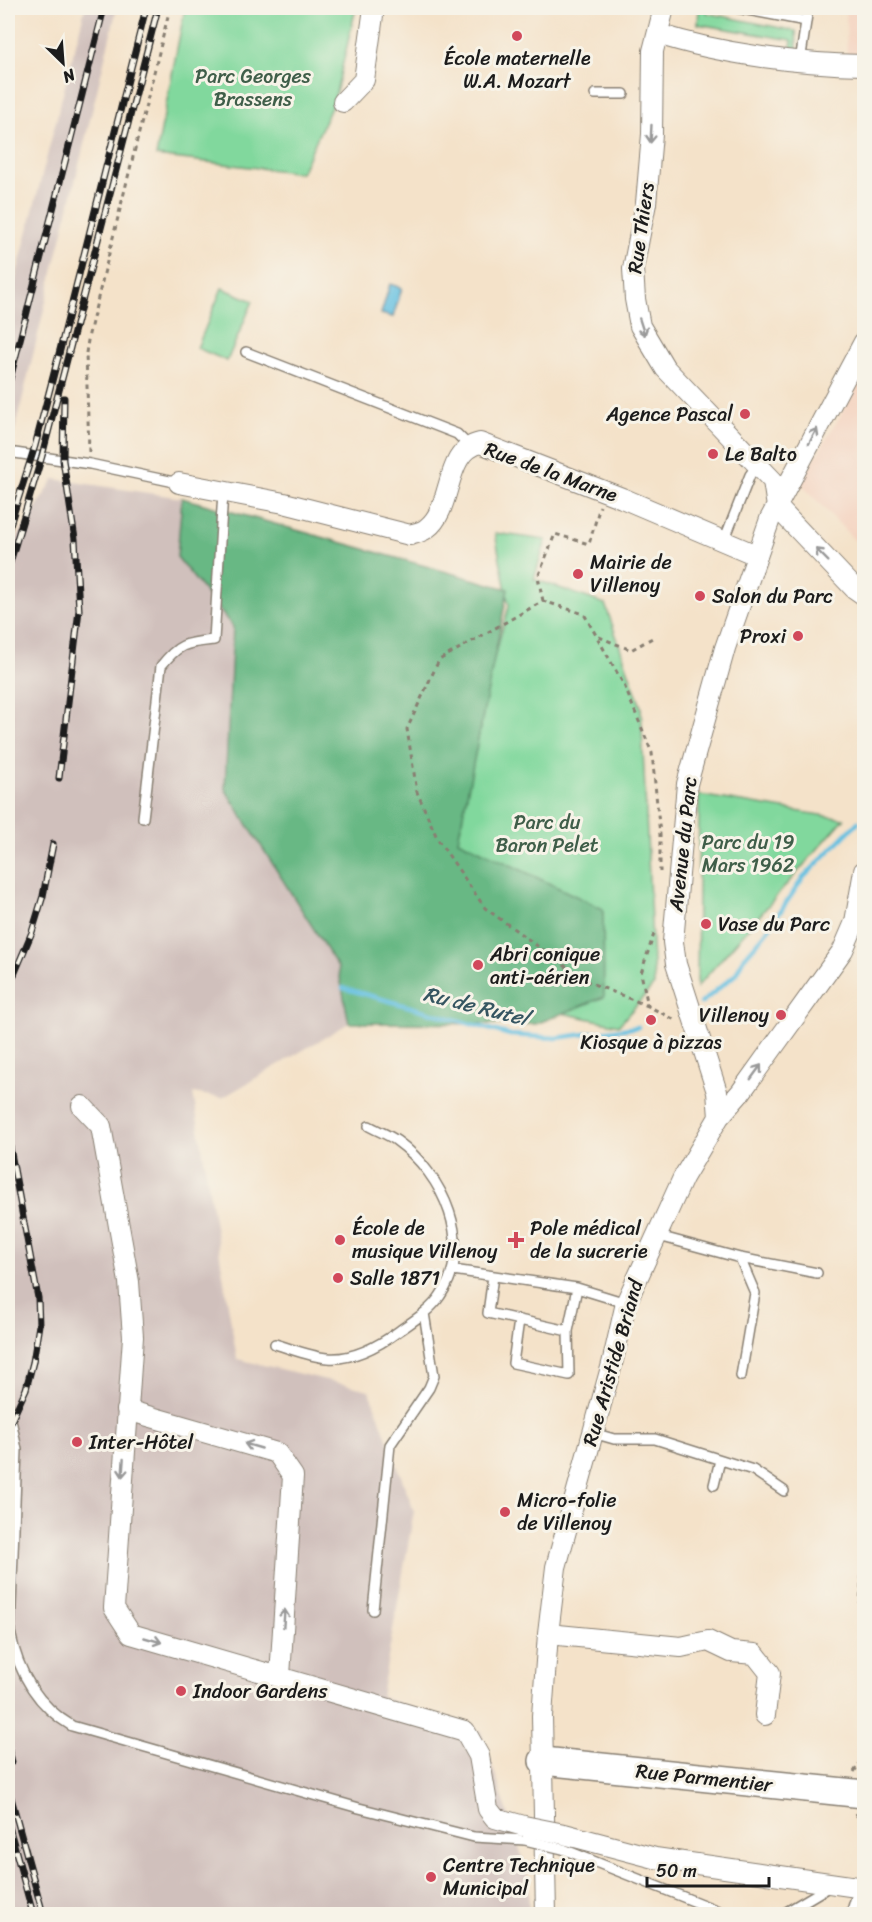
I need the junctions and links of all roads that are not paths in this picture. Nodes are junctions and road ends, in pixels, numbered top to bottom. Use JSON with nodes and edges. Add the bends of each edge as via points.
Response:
{"nodes":[{"id":1,"x":374,"y":8,"type":"edge"},
{"id":2,"x":664,"y":8,"type":"edge"},
{"id":3,"x":737,"y":8,"type":"edge"},
{"id":4,"x":808,"y":8,"type":"edge"},
{"id":5,"x":806,"y":21,"type":"junction"},
{"id":6,"x":658,"y":34,"type":"junction"},
{"id":7,"x":800,"y":62,"type":"junction"},
{"id":8,"x":864,"y":65,"type":"edge"},
{"id":9,"x":595,"y":94,"type":"dead end"},
{"id":10,"x":624,"y":94,"type":"dead end"},
{"id":11,"x":343,"y":102,"type":"dead end"},
{"id":12,"x":864,"y":342,"type":"edge"},
{"id":13,"x":246,"y":352,"type":"dead end"},
{"id":14,"x":469,"y":446,"type":"junction"},
{"id":15,"x":8,"y":452,"type":"edge"},
{"id":16,"x":758,"y":464,"type":"junction"},
{"id":17,"x":179,"y":483,"type":"joint"},
{"id":18,"x":224,"y":492,"type":"junction"},
{"id":19,"x":777,"y":507,"type":"junction"},
{"id":20,"x":723,"y":543,"type":"junction"},
{"id":21,"x":756,"y":555,"type":"junction"},
{"id":22,"x":864,"y":595,"type":"edge"},
{"id":23,"x":143,"y":818,"type":"dead end"},
{"id":24,"x":864,"y":871,"type":"edge"},
{"id":25,"x":860,"y":924,"type":"edge"},
{"id":26,"x":82,"y":1106,"type":"dead end"},
{"id":27,"x":719,"y":1117,"type":"junction"},
{"id":28,"x":369,"y":1126,"type":"dead end"},
{"id":29,"x":655,"y":1235,"type":"junction"},
{"id":30,"x":740,"y":1258,"type":"junction"},
{"id":31,"x":453,"y":1270,"type":"junction"},
{"id":32,"x":817,"y":1273,"type":"dead end"},
{"id":33,"x":493,"y":1276,"type":"junction"},
{"id":34,"x":577,"y":1288,"type":"junction"},
{"id":35,"x":626,"y":1304,"type":"junction"},
{"id":36,"x":424,"y":1313,"type":"junction"},
{"id":37,"x":519,"y":1320,"type":"junction"},
{"id":38,"x":568,"y":1331,"type":"junction"},
{"id":39,"x":275,"y":1344,"type":"dead end"},
{"id":40,"x":741,"y":1376,"type":"dead end"},
{"id":41,"x":8,"y":1404,"type":"edge"},
{"id":42,"x":127,"y":1410,"type":"junction"},
{"id":43,"x":593,"y":1433,"type":"junction"},
{"id":44,"x":720,"y":1460,"type":"junction"},
{"id":45,"x":714,"y":1485,"type":"dead end"},
{"id":46,"x":784,"y":1491,"type":"dead end"},
{"id":47,"x":373,"y":1610,"type":"dead end"},
{"id":48,"x":548,"y":1634,"type":"junction"},
{"id":49,"x":280,"y":1676,"type":"junction"},
{"id":50,"x":765,"y":1715,"type":"dead end"},
{"id":51,"x":543,"y":1761,"type":"junction"},
{"id":52,"x":863,"y":1794,"type":"edge"},
{"id":53,"x":525,"y":1833,"type":"junction"},
{"id":54,"x":563,"y":1842,"type":"junction"},
{"id":55,"x":834,"y":1883,"type":"junction"},
{"id":56,"x":862,"y":1887,"type":"edge"},
{"id":57,"x":546,"y":1914,"type":"edge"},
{"id":58,"x":726,"y":1914,"type":"edge"},
{"id":59,"x":783,"y":1914,"type":"edge"},
{"id":60,"x":851,"y":1914,"type":"edge"}],
"edges":[{"from":1,"to":11,"type":"street","via":[[364,81]]},
{"from":2,"to":6,"type":"street","name":"Rue Thiers"},
{"from":3,"to":5,"type":"lane"},
{"from":4,"to":5,"type":"lane"},
{"from":5,"to":7,"type":"lane"},
{"from":6,"to":7,"type":"street","via":[[687,43]]},
{"from":6,"to":16,"type":"street","name":"Rue Thiers","one_way":true,"via":[[648,94],[646,203],[633,269],[640,326],[665,368]]},
{"from":7,"to":8,"type":"street"},
{"from":9,"to":10,"type":"lane"},
{"from":19,"to":12,"type":"street","name":"Avenue du Parc","one_way":true},
{"from":13,"to":14,"type":"lane","via":[[457,434]]},
{"from":14,"to":18,"type":"street","name":"Rue de la Marne","via":[[458,460],[438,515],[427,529],[410,535],[294,505]]},
{"from":14,"to":20,"type":"street","name":"Rue de la Marne","via":[[480,443]]},
{"from":15,"to":17,"type":"lane"},
{"from":16,"to":19,"type":"street","name":"Rue Thiers","via":[[773,481]]},
{"from":16,"to":20,"type":"lane"},
{"from":17,"to":18,"type":"street","name":"Rue de la Marne"},
{"from":18,"to":23,"type":"lane","via":[[214,640],[175,649],[161,666]]},
{"from":19,"to":21,"type":"street","name":"Avenue du Parc"},
{"from":22,"to":19,"type":"street","one_way":true},
{"from":20,"to":21,"type":"street","name":"Rue de la Marne"},
{"from":21,"to":27,"type":"street","name":"Avenue du Parc","via":[[687,784],[674,942],[676,964],[717,1092]]},
{"from":24,"to":25,"type":"street","name":"Rue Aristide Briand"},
{"from":27,"to":25,"type":"street","name":"Rue Aristide Briand","one_way":true,"via":[[829,972]]},
{"from":26,"to":42,"type":"street","via":[[101,1126],[129,1282],[133,1337]]},
{"from":27,"to":29,"type":"street","name":"Rue Aristide Briand"},
{"from":28,"to":31,"type":"lane","via":[[398,1141],[425,1169],[444,1199],[456,1232]]},
{"from":29,"to":30,"type":"lane"},
{"from":29,"to":35,"type":"street","name":"Rue Aristide Briand"},
{"from":30,"to":32,"type":"lane"},
{"from":30,"to":40,"type":"lane","via":[[755,1293]]},
{"from":31,"to":33,"type":"lane"},
{"from":31,"to":36,"type":"lane","via":[[440,1296]]},
{"from":33,"to":34,"type":"lane"},
{"from":33,"to":37,"type":"lane","via":[[488,1313]]},
{"from":34,"to":35,"type":"lane"},
{"from":34,"to":38,"type":"lane"},
{"from":35,"to":43,"type":"street","name":"Rue Aristide Briand"},
{"from":36,"to":39,"type":"lane","via":[[384,1342],[353,1355],[328,1358]]},
{"from":36,"to":47,"type":"lane","via":[[434,1376],[390,1445]]},
{"from":37,"to":38,"type":"lane"},
{"from":37,"to":38,"type":"lane","via":[[513,1363],[569,1375]]},
{"from":41,"to":53,"type":"lane","via":[[17,1450],[10,1632],[28,1683],[54,1716],[72,1726],[474,1837]]},
{"from":49,"to":42,"type":"street","one_way":true,"via":[[293,1476],[277,1453]]},
{"from":42,"to":49,"type":"street","one_way":true,"via":[[114,1608],[130,1634]]},
{"from":43,"to":44,"type":"lane","via":[[614,1439],[655,1439]]},
{"from":43,"to":48,"type":"street","name":"Rue Aristide Briand","via":[[556,1567]]},
{"from":44,"to":45,"type":"lane"},
{"from":44,"to":46,"type":"lane","via":[[753,1470]]},
{"from":48,"to":50,"type":"street","via":[[681,1647],[708,1641],[731,1652],[755,1654],[770,1673]]},
{"from":48,"to":51,"type":"street","name":"Rue Aristide Briand"},
{"from":49,"to":53,"type":"street","via":[[465,1731],[478,1756],[488,1809],[495,1818]]},
{"from":51,"to":52,"type":"street","name":"Rue Parmentier"},
{"from":51,"to":57,"type":"street","name":"Rue Aristide Briand"},
{"from":53,"to":54,"type":"street","bridge":true},
{"from":54,"to":55,"type":"street"},
{"from":54,"to":58,"type":"lane"},
{"from":55,"to":56,"type":"street"},
{"from":55,"to":59,"type":"lane"},
{"from":56,"to":60,"type":"lane"}]}
